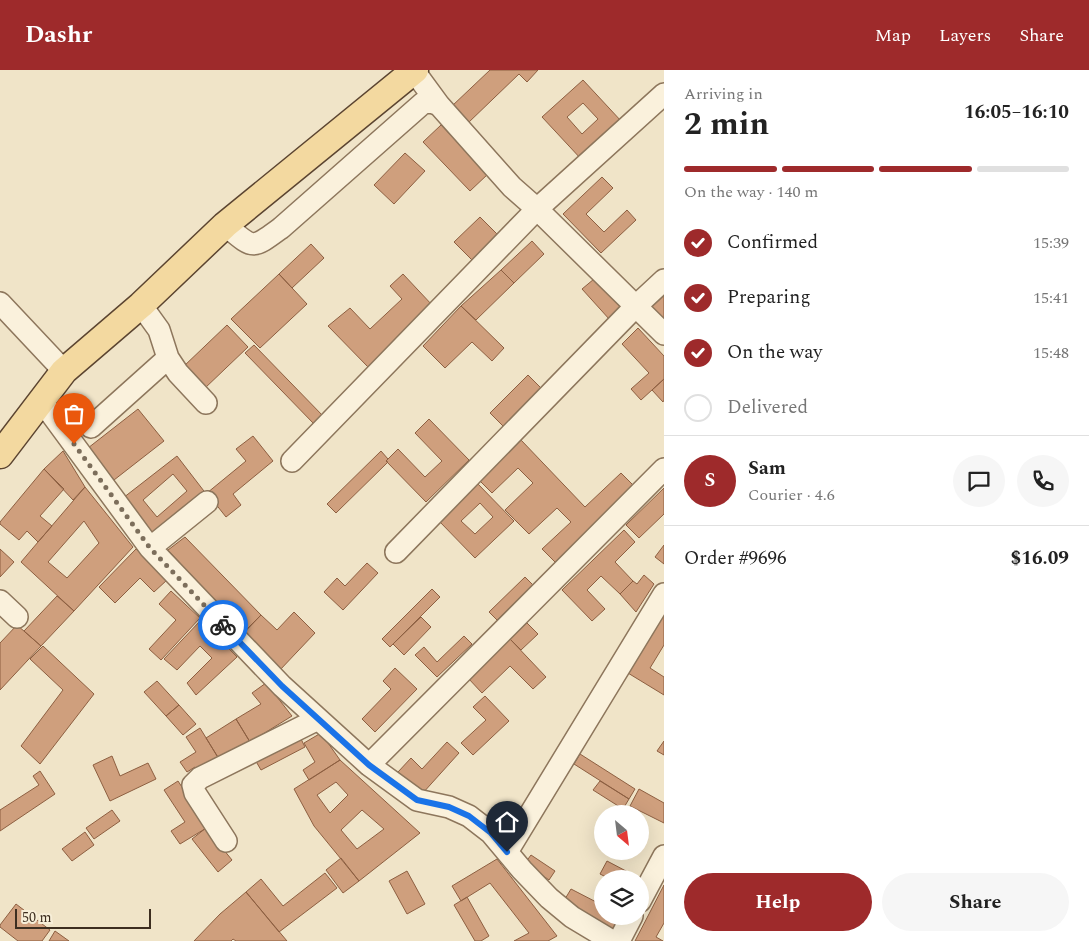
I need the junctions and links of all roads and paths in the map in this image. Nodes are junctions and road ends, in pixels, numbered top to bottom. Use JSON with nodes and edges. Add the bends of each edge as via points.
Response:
{"nodes":[{"id":1,"x":415,"y":70,"type":"edge"},
{"id":2,"x":664,"y":94,"type":"edge"},
{"id":3,"x":439,"y":105,"type":"junction"},
{"id":4,"x":537,"y":209,"type":"junction"},
{"id":5,"x":225,"y":225,"type":"junction"},
{"id":6,"x":664,"y":280,"type":"edge"},
{"id":7,"x":0,"y":303,"type":"edge"},
{"id":8,"x":141,"y":305,"type":"junction"},
{"id":9,"x":636,"y":306,"type":"junction"},
{"id":10,"x":664,"y":334,"type":"edge"},
{"id":11,"x":168,"y":358,"type":"junction"},
{"id":12,"x":64,"y":371,"type":"junction"},
{"id":13,"x":41,"y":400,"type":"junction"},
{"id":14,"x":206,"y":403,"type":"dead end"},
{"id":15,"x":91,"y":427,"type":"dead end"},
{"id":16,"x":0,"y":455,"type":"edge"},
{"id":17,"x":292,"y":461,"type":"dead end"},
{"id":18,"x":664,"y":469,"type":"edge"},
{"id":19,"x":208,"y":502,"type":"dead end"},
{"id":20,"x":150,"y":548,"type":"junction"},
{"id":21,"x":396,"y":552,"type":"dead end"},
{"id":22,"x":664,"y":594,"type":"edge"},
{"id":23,"x":0,"y":601,"type":"edge"},
{"id":24,"x":17,"y":617,"type":"dead end"},
{"id":25,"x":318,"y":719,"type":"junction"},
{"id":26,"x":369,"y":765,"type":"junction"},
{"id":27,"x":226,"y":841,"type":"dead end"},
{"id":28,"x":507,"y":852,"type":"junction"},
{"id":29,"x":664,"y":856,"type":"edge"},
{"id":30,"x":649,"y":885,"type":"edge"},
{"id":31,"x":627,"y":925,"type":"edge"},
{"id":32,"x":612,"y":941,"type":"edge"},
{"id":33,"x":619,"y":941,"type":"edge"}],
"edges":[{"from":1,"to":3,"type":"street"},
{"from":1,"to":5,"type":"main road"},
{"from":2,"to":4,"type":"street"},
{"from":3,"to":4,"type":"street"},
{"from":3,"to":5,"type":"street","via":[[423,103],[261,243],[246,242]]},
{"from":4,"to":9,"type":"street"},
{"from":4,"to":17,"type":"street"},
{"from":5,"to":8,"type":"main road"},
{"from":6,"to":9,"type":"street"},
{"from":7,"to":12,"type":"street"},
{"from":8,"to":11,"type":"street","via":[[159,330]]},
{"from":8,"to":12,"type":"main road"},
{"from":9,"to":10,"type":"street"},
{"from":9,"to":21,"type":"street"},
{"from":11,"to":14,"type":"street"},
{"from":11,"to":15,"type":"street"},
{"from":12,"to":13,"type":"main road"},
{"from":13,"to":16,"type":"main road"},
{"from":13,"to":20,"type":"street"},
{"from":18,"to":26,"type":"street"},
{"from":19,"to":20,"type":"street"},
{"from":20,"to":25,"type":"street","via":[[282,686]]},
{"from":22,"to":28,"type":"street"},
{"from":23,"to":24,"type":"street"},
{"from":25,"to":26,"type":"street"},
{"from":25,"to":27,"type":"street","via":[[200,778],[193,785]]},
{"from":26,"to":28,"type":"street","via":[[417,800],[449,807],[469,816],[491,833]]},
{"from":28,"to":32,"type":"street","via":[[549,898],[572,917]]},
{"from":29,"to":30,"type":"street"},
{"from":31,"to":33,"type":"street"}]}
